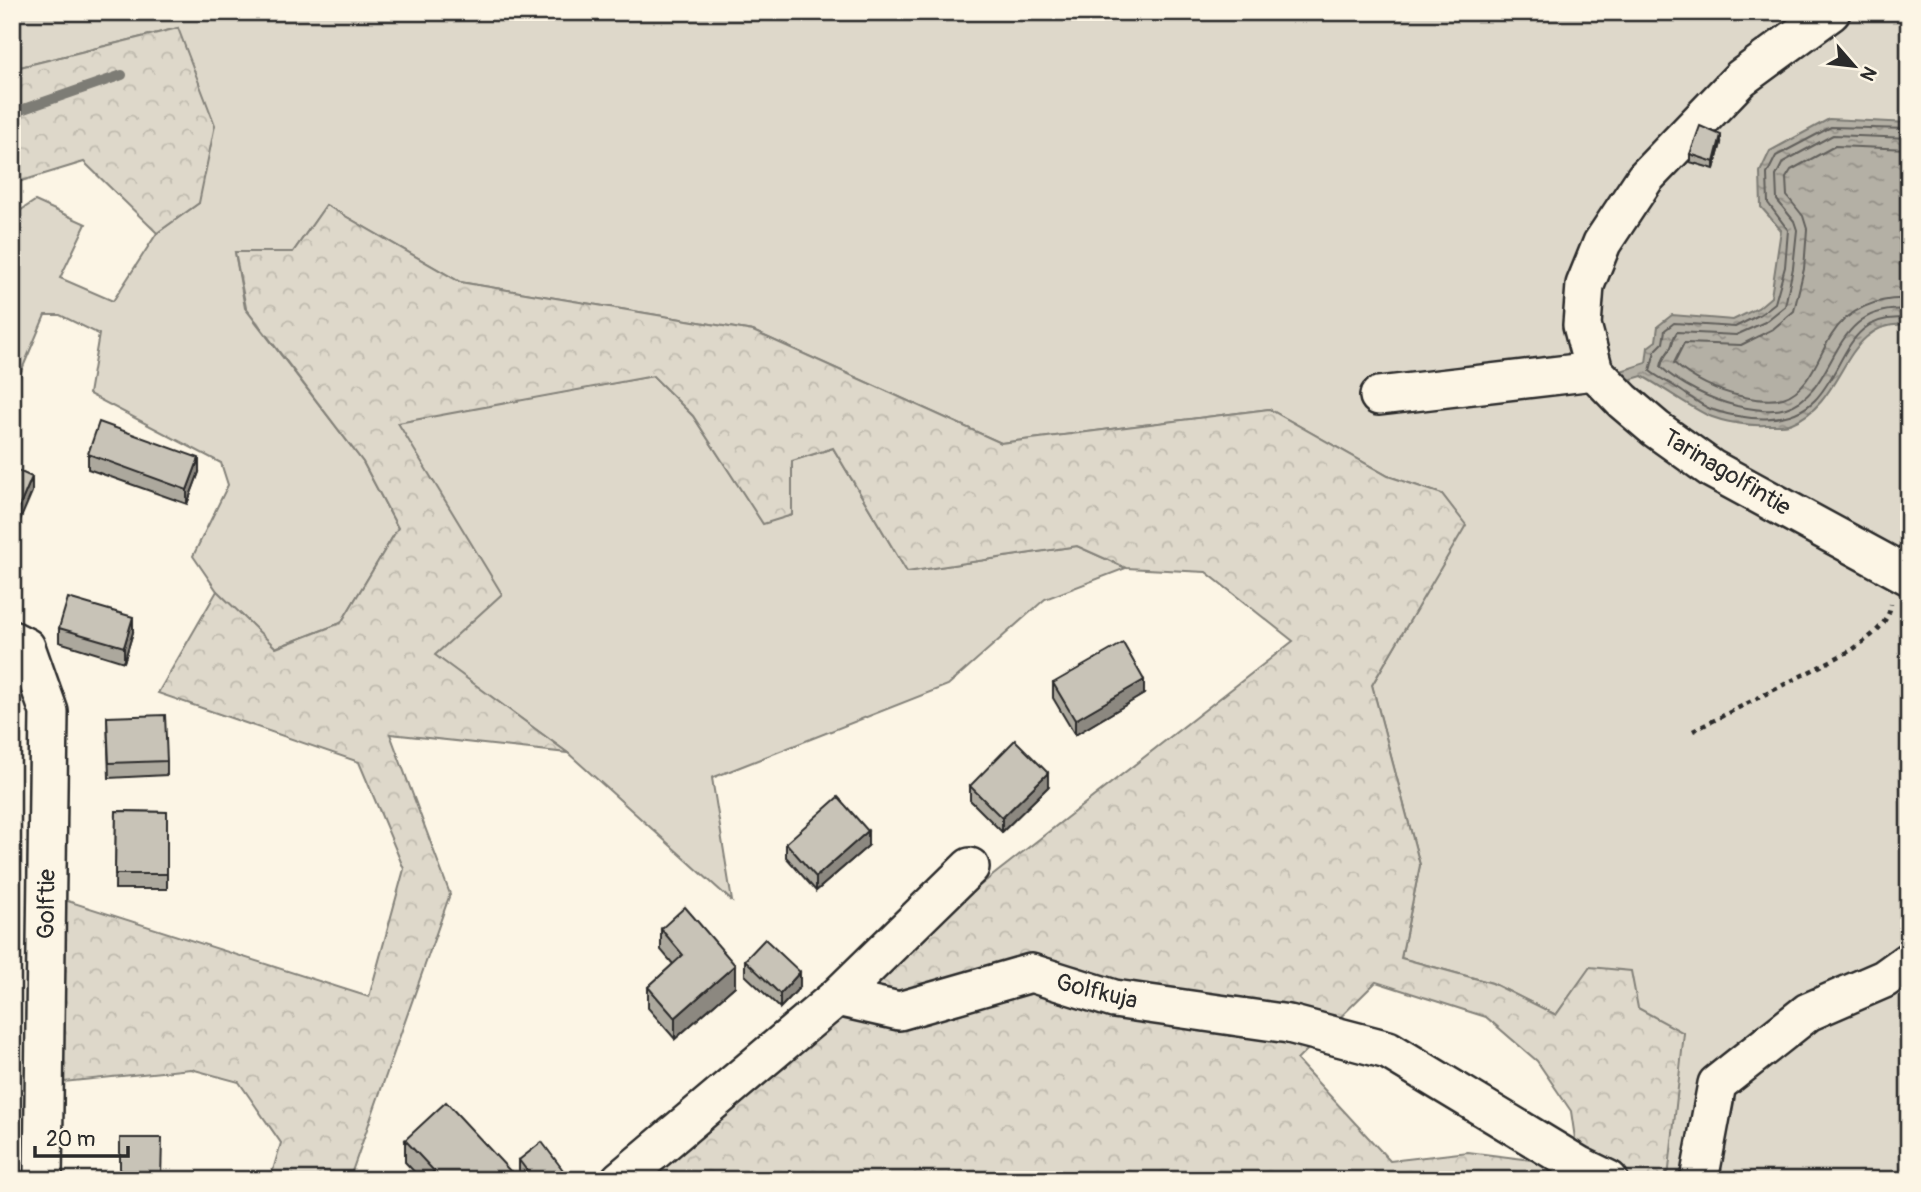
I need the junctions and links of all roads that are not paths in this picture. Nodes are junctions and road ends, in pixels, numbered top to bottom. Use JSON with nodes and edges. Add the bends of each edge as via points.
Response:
{"nodes":[{"id":1,"x":1831,"y":12,"type":"edge"},
{"id":2,"x":1594,"y":371,"type":"junction"},
{"id":3,"x":1379,"y":396,"type":"dead end"},
{"id":4,"x":1902,"y":572,"type":"edge"},
{"id":5,"x":12,"y":640,"type":"edge"},
{"id":6,"x":970,"y":867,"type":"dead end"},
{"id":7,"x":1909,"y":961,"type":"edge"},
{"id":8,"x":837,"y":997,"type":"junction"},
{"id":9,"x":43,"y":1180,"type":"edge"},
{"id":10,"x":620,"y":1180,"type":"edge"},
{"id":11,"x":1609,"y":1180,"type":"edge"},
{"id":12,"x":1699,"y":1180,"type":"edge"}],
"edges":[{"from":1,"to":2,"type":"street","name":"Tarinagolfintie","via":[[1741,78],[1645,178],[1602,243],[1585,285],[1582,325]]},
{"from":2,"to":3,"type":"street"},
{"from":2,"to":4,"type":"street","name":"Tarinagolfintie","via":[[1647,422],[1712,469]]},
{"from":5,"to":9,"type":"street","name":"Golftie","via":[[26,647],[48,712]]},
{"from":6,"to":8,"type":"street"},
{"from":7,"to":12,"type":"street","via":[[1884,979],[1808,1012],[1717,1084]]},
{"from":8,"to":10,"type":"street"},
{"from":8,"to":11,"type":"street","name":"Golfkuja","via":[[899,1010],[1031,973],[1114,999],[1289,1024],[1388,1050]]}]}
